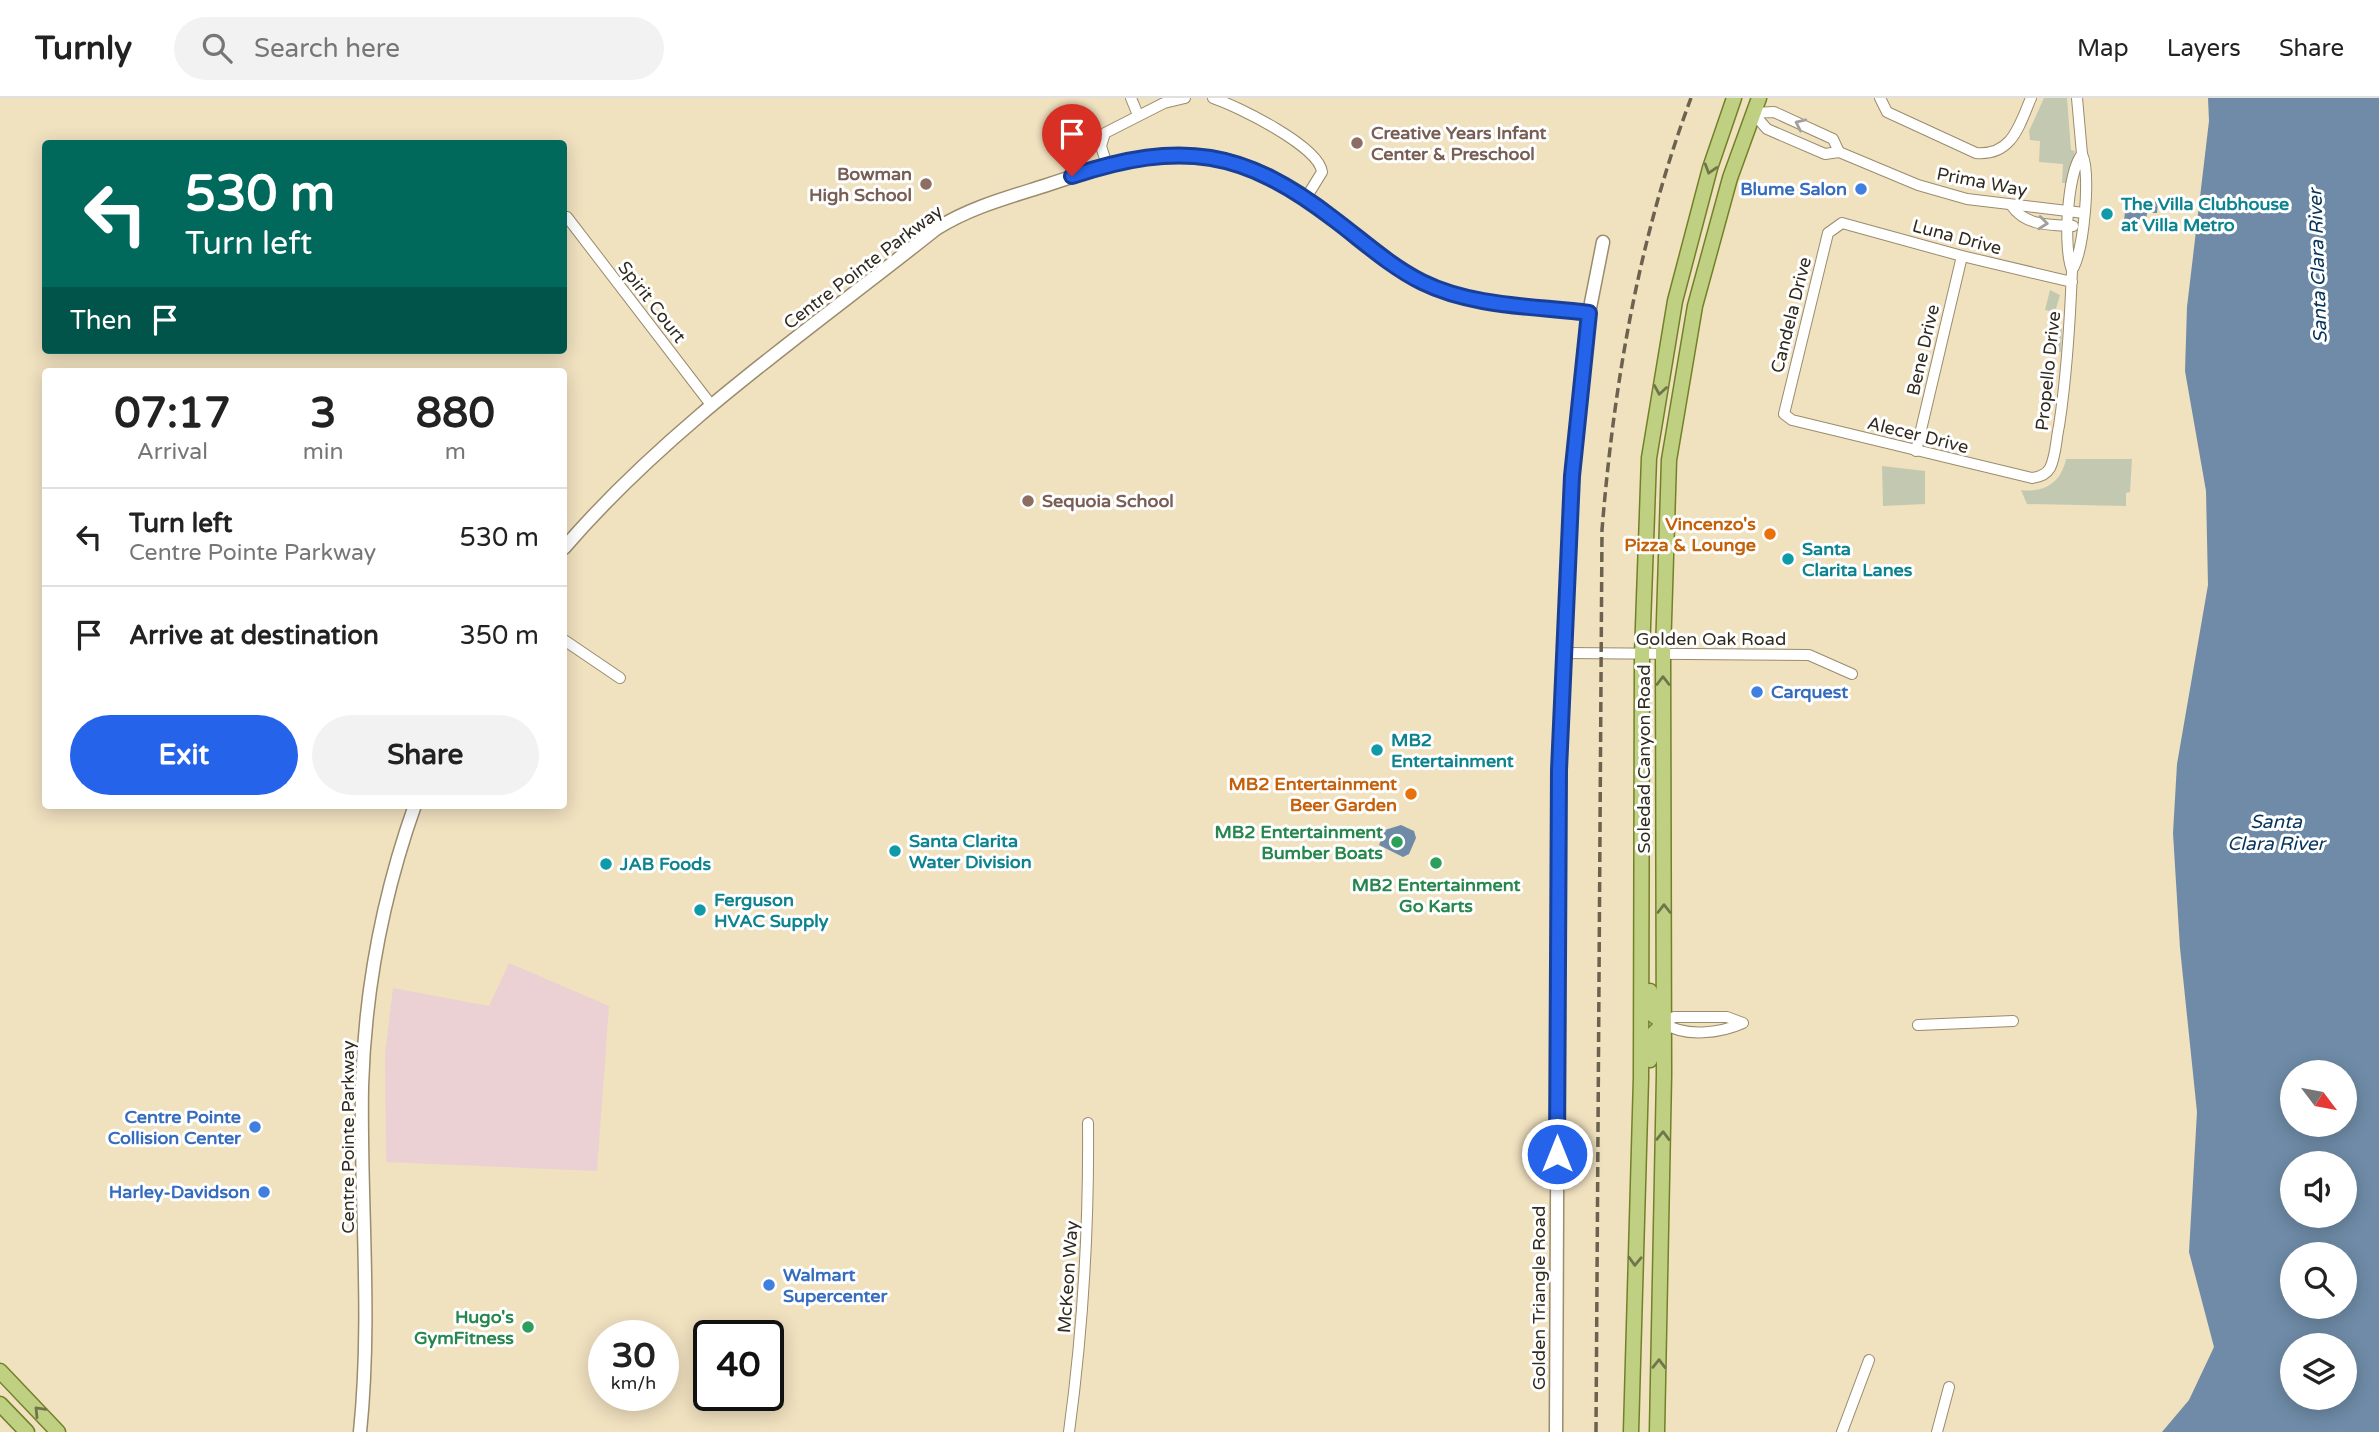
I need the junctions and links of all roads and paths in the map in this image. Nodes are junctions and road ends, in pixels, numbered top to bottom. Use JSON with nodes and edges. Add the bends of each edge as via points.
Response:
{"nodes":[{"id":1,"x":1131,"y":98,"type":"edge"},
{"id":2,"x":1185,"y":98,"type":"edge"},
{"id":3,"x":1213,"y":98,"type":"edge"},
{"id":4,"x":1759,"y":98,"type":"edge"},
{"id":5,"x":1880,"y":98,"type":"edge"},
{"id":6,"x":2031,"y":98,"type":"edge"},
{"id":7,"x":2077,"y":98,"type":"edge"},
{"id":8,"x":1733,"y":101,"type":"edge"},
{"id":9,"x":1753,"y":113,"type":"junction"},
{"id":10,"x":1138,"y":115,"type":"junction"},
{"id":11,"x":1839,"y":152,"type":"junction"},
{"id":12,"x":2082,"y":154,"type":"junction"},
{"id":13,"x":1107,"y":165,"type":"junction"},
{"id":14,"x":1306,"y":198,"type":"junction"},
{"id":15,"x":2011,"y":205,"type":"junction"},
{"id":16,"x":2070,"y":212,"type":"junction"},
{"id":17,"x":2084,"y":213,"type":"junction"},
{"id":18,"x":567,"y":218,"type":"edge"},
{"id":19,"x":1835,"y":226,"type":"joint"},
{"id":20,"x":2068,"y":226,"type":"junction"},
{"id":21,"x":2082,"y":227,"type":"junction"},
{"id":22,"x":1603,"y":242,"type":"dead end"},
{"id":23,"x":1962,"y":256,"type":"junction"},
{"id":24,"x":2072,"y":270,"type":"junction"},
{"id":25,"x":2072,"y":282,"type":"junction"},
{"id":26,"x":1589,"y":313,"type":"junction"},
{"id":27,"x":712,"y":406,"type":"junction"},
{"id":28,"x":1784,"y":414,"type":"joint"},
{"id":29,"x":1916,"y":451,"type":"junction"},
{"id":30,"x":2046,"y":474,"type":"joint"},
{"id":31,"x":567,"y":545,"type":"edge"},
{"id":32,"x":567,"y":642,"type":"edge"},
{"id":33,"x":1565,"y":653,"type":"junction"},
{"id":34,"x":1663,"y":653,"type":"junction"},
{"id":35,"x":1642,"y":654,"type":"junction"},
{"id":36,"x":1852,"y":674,"type":"dead end"},
{"id":37,"x":620,"y":678,"type":"dead end"},
{"id":38,"x":414,"y":809,"type":"edge"},
{"id":39,"x":1640,"y":908,"type":"junction"},
{"id":40,"x":2013,"y":1021,"type":"dead end"},
{"id":41,"x":1664,"y":1023,"type":"junction"},
{"id":42,"x":1918,"y":1025,"type":"dead end"},
{"id":43,"x":1088,"y":1123,"type":"dead end"},
{"id":44,"x":1636,"y":1227,"type":"junction"},
{"id":45,"x":1869,"y":1360,"type":"dead end"},
{"id":46,"x":0,"y":1371,"type":"edge"},
{"id":47,"x":1948,"y":1387,"type":"dead end"},
{"id":48,"x":0,"y":1404,"type":"edge"},
{"id":49,"x":27,"y":1432,"type":"edge"},
{"id":50,"x":58,"y":1432,"type":"edge"},
{"id":51,"x":360,"y":1432,"type":"edge"},
{"id":52,"x":1069,"y":1432,"type":"edge"},
{"id":53,"x":1556,"y":1432,"type":"edge"},
{"id":54,"x":1631,"y":1432,"type":"edge"},
{"id":55,"x":1657,"y":1432,"type":"edge"},
{"id":56,"x":1842,"y":1432,"type":"edge"},
{"id":57,"x":1937,"y":1432,"type":"edge"}],
"edges":[{"from":1,"to":10,"type":"street"},
{"from":2,"to":10,"type":"street"},
{"from":3,"to":14,"type":"street","via":[[1252,115],[1316,158],[1322,172]]},
{"from":4,"to":9,"type":"main road","name":"Soledad Canyon Road"},
{"from":5,"to":6,"type":"street","via":[[1887,111],[1976,153],[1992,154],[2006,145]]},
{"from":7,"to":12,"type":"street","name":"Propello Drive"},
{"from":8,"to":9,"type":"main road"},
{"from":8,"to":35,"type":"main road","name":"Soledad Canyon Road","one_way":true,"via":[[1675,301],[1649,458]]},
{"from":9,"to":11,"type":"street","name":"Prima Way","via":[[1767,129],[1825,154]]},
{"from":11,"to":9,"type":"street","name":"Prima Way","one_way":true,"via":[[1833,139],[1776,113]]},
{"from":9,"to":34,"type":"main road","name":"Soledad Canyon Road","via":[[1695,306],[1671,447]]},
{"from":10,"to":13,"type":"street","via":[[1105,132],[1101,146]]},
{"from":11,"to":15,"type":"street","name":"Prima Way","via":[[1918,185]]},
{"from":12,"to":16,"type":"street","name":"Propello Drive","via":[[2074,164]]},
{"from":12,"to":17,"type":"street","name":"Propello Drive"},
{"from":13,"to":14,"type":"street","name":"Centre Pointe Parkway","via":[[1150,156],[1216,158],[1258,171]]},
{"from":13,"to":27,"type":"street","name":"Centre Pointe Parkway","via":[[952,219]]},
{"from":14,"to":26,"type":"street","name":"Centre Pointe Parkway","via":[[1405,273],[1440,290]]},
{"from":15,"to":16,"type":"street","name":"Prima Way"},
{"from":15,"to":20,"type":"street","one_way":true,"via":[[2029,222]]},
{"from":16,"to":17,"type":"street","name":"Prima Way"},
{"from":16,"to":20,"type":"street","name":"Propello Drive"},
{"from":17,"to":21,"type":"street","name":"Propello Drive"},
{"from":18,"to":27,"type":"street","name":"Spirit Court"},
{"from":19,"to":23,"type":"street","name":"Luna Drive","via":[[1842,223]]},
{"from":19,"to":28,"type":"street","name":"Candela Drive","via":[[1828,233]]},
{"from":20,"to":21,"type":"street"},
{"from":20,"to":24,"type":"street","name":"Propello Drive","via":[[2067,257]]},
{"from":21,"to":24,"type":"street","name":"Propello Drive","via":[[2078,260]]},
{"from":22,"to":26,"type":"street","name":"Golden Triangle Road"},
{"from":23,"to":25,"type":"street","name":"Luna Drive"},
{"from":23,"to":29,"type":"street","name":"Bene Drive"},
{"from":24,"to":25,"type":"street","name":"Propello Drive"},
{"from":25,"to":30,"type":"street","name":"Propello Drive","via":[[2060,419],[2055,453]]},
{"from":26,"to":33,"type":"street","name":"Golden Triangle Road","via":[[1572,476]]},
{"from":27,"to":31,"type":"street","name":"Centre Pointe Parkway","via":[[627,480]]},
{"from":28,"to":29,"type":"street","name":"Alecer Drive"},
{"from":29,"to":30,"type":"street","name":"Alecer Drive","via":[[2032,478]]},
{"from":32,"to":37,"type":"street"},
{"from":33,"to":35,"type":"street","name":"Golden Oak Road"},
{"from":33,"to":53,"type":"street","name":"Golden Triangle Road","via":[[1557,933]]},
{"from":34,"to":35,"type":"street","name":"Golden Oak Road"},
{"from":34,"to":36,"type":"street","name":"Golden Oak Road","via":[[1809,655]]},
{"from":41,"to":34,"type":"main road","name":"Soledad Canyon Road","one_way":true},
{"from":35,"to":39,"type":"main road","name":"Soledad Canyon Road"},
{"from":38,"to":51,"type":"street","name":"Centre Pointe Parkway","via":[[384,912],[364,1042],[367,1326]]},
{"from":39,"to":41,"type":"main road","via":[[1649,932],[1650,1006]]},
{"from":39,"to":44,"type":"main road","name":"Soledad Canyon Road"},
{"from":40,"to":42,"type":"street"},
{"from":41,"to":41,"type":"street","via":[[1674,1030],[1725,1031],[1743,1023],[1727,1017],[1674,1017]]},
{"from":41,"to":44,"type":"main road","via":[[1650,1044],[1646,1170]]},
{"from":55,"to":41,"type":"main road","name":"Soledad Canyon Road","one_way":true},
{"from":43,"to":52,"type":"street","name":"McKeon Way","via":[[1085,1272]]},
{"from":44,"to":54,"type":"main road","name":"Soledad Canyon Road","one_way":true},
{"from":45,"to":56,"type":"street"},
{"from":50,"to":46,"type":"main road","one_way":true},
{"from":47,"to":57,"type":"street"},
{"from":48,"to":49,"type":"main road"}]}
